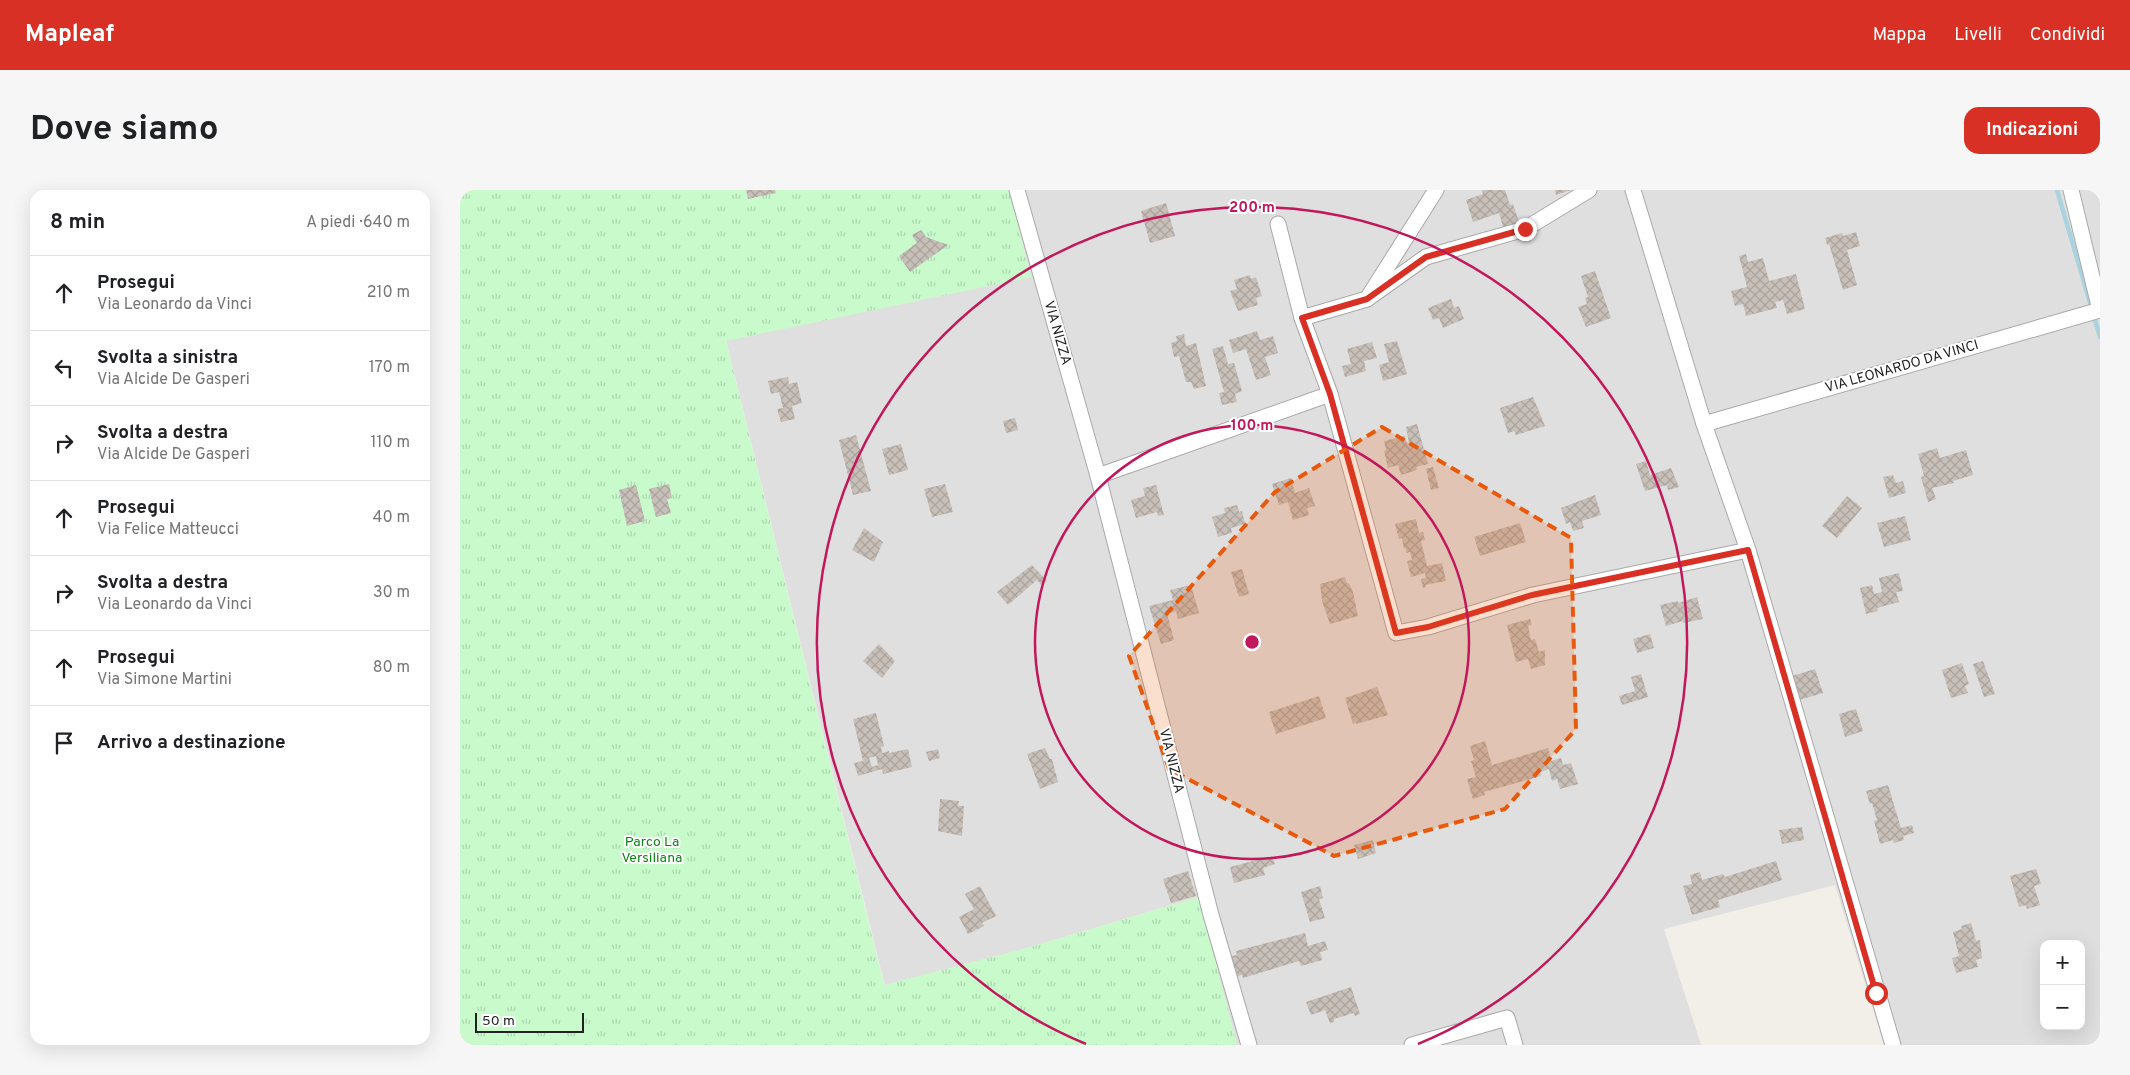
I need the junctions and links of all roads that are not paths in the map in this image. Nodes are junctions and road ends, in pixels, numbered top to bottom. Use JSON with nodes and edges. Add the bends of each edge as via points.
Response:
{"nodes":[{"id":1,"x":1017,"y":190,"type":"edge"},
{"id":2,"x":1436,"y":190,"type":"edge"},
{"id":3,"x":1589,"y":190,"type":"edge"},
{"id":4,"x":1634,"y":190,"type":"edge"},
{"id":5,"x":2071,"y":190,"type":"edge"},
{"id":6,"x":1278,"y":224,"type":"dead end"},
{"id":7,"x":1367,"y":299,"type":"junction"},
{"id":8,"x":2095,"y":311,"type":"edge"},
{"id":9,"x":1302,"y":318,"type":"junction"},
{"id":10,"x":1330,"y":394,"type":"junction"},
{"id":11,"x":1704,"y":424,"type":"junction"},
{"id":12,"x":1098,"y":476,"type":"junction"},
{"id":13,"x":1748,"y":550,"type":"junction"},
{"id":14,"x":1249,"y":1045,"type":"edge"},
{"id":15,"x":1412,"y":1045,"type":"edge"},
{"id":16,"x":1515,"y":1045,"type":"edge"},
{"id":17,"x":1893,"y":1045,"type":"edge"}],
"edges":[{"from":1,"to":12,"type":"street","name":"VIA NIZZA"},
{"from":2,"to":7,"type":"street"},
{"from":3,"to":7,"type":"street","via":[[1525,229],[1426,257]]},
{"from":4,"to":11,"type":"street"},
{"from":5,"to":8,"type":"street"},
{"from":6,"to":9,"type":"street"},
{"from":7,"to":9,"type":"street"},
{"from":8,"to":11,"type":"street","name":"VIA LEONARDO DA VINCI"},
{"from":9,"to":10,"type":"street"},
{"from":10,"to":12,"type":"street"},
{"from":10,"to":13,"type":"street","via":[[1396,633],[1428,627],[1532,595]]},
{"from":11,"to":13,"type":"street"},
{"from":12,"to":14,"type":"street","name":"VIA NIZZA","via":[[1211,915]]},
{"from":13,"to":17,"type":"street"},
{"from":15,"to":16,"type":"street","via":[[1506,1018]]}]}
